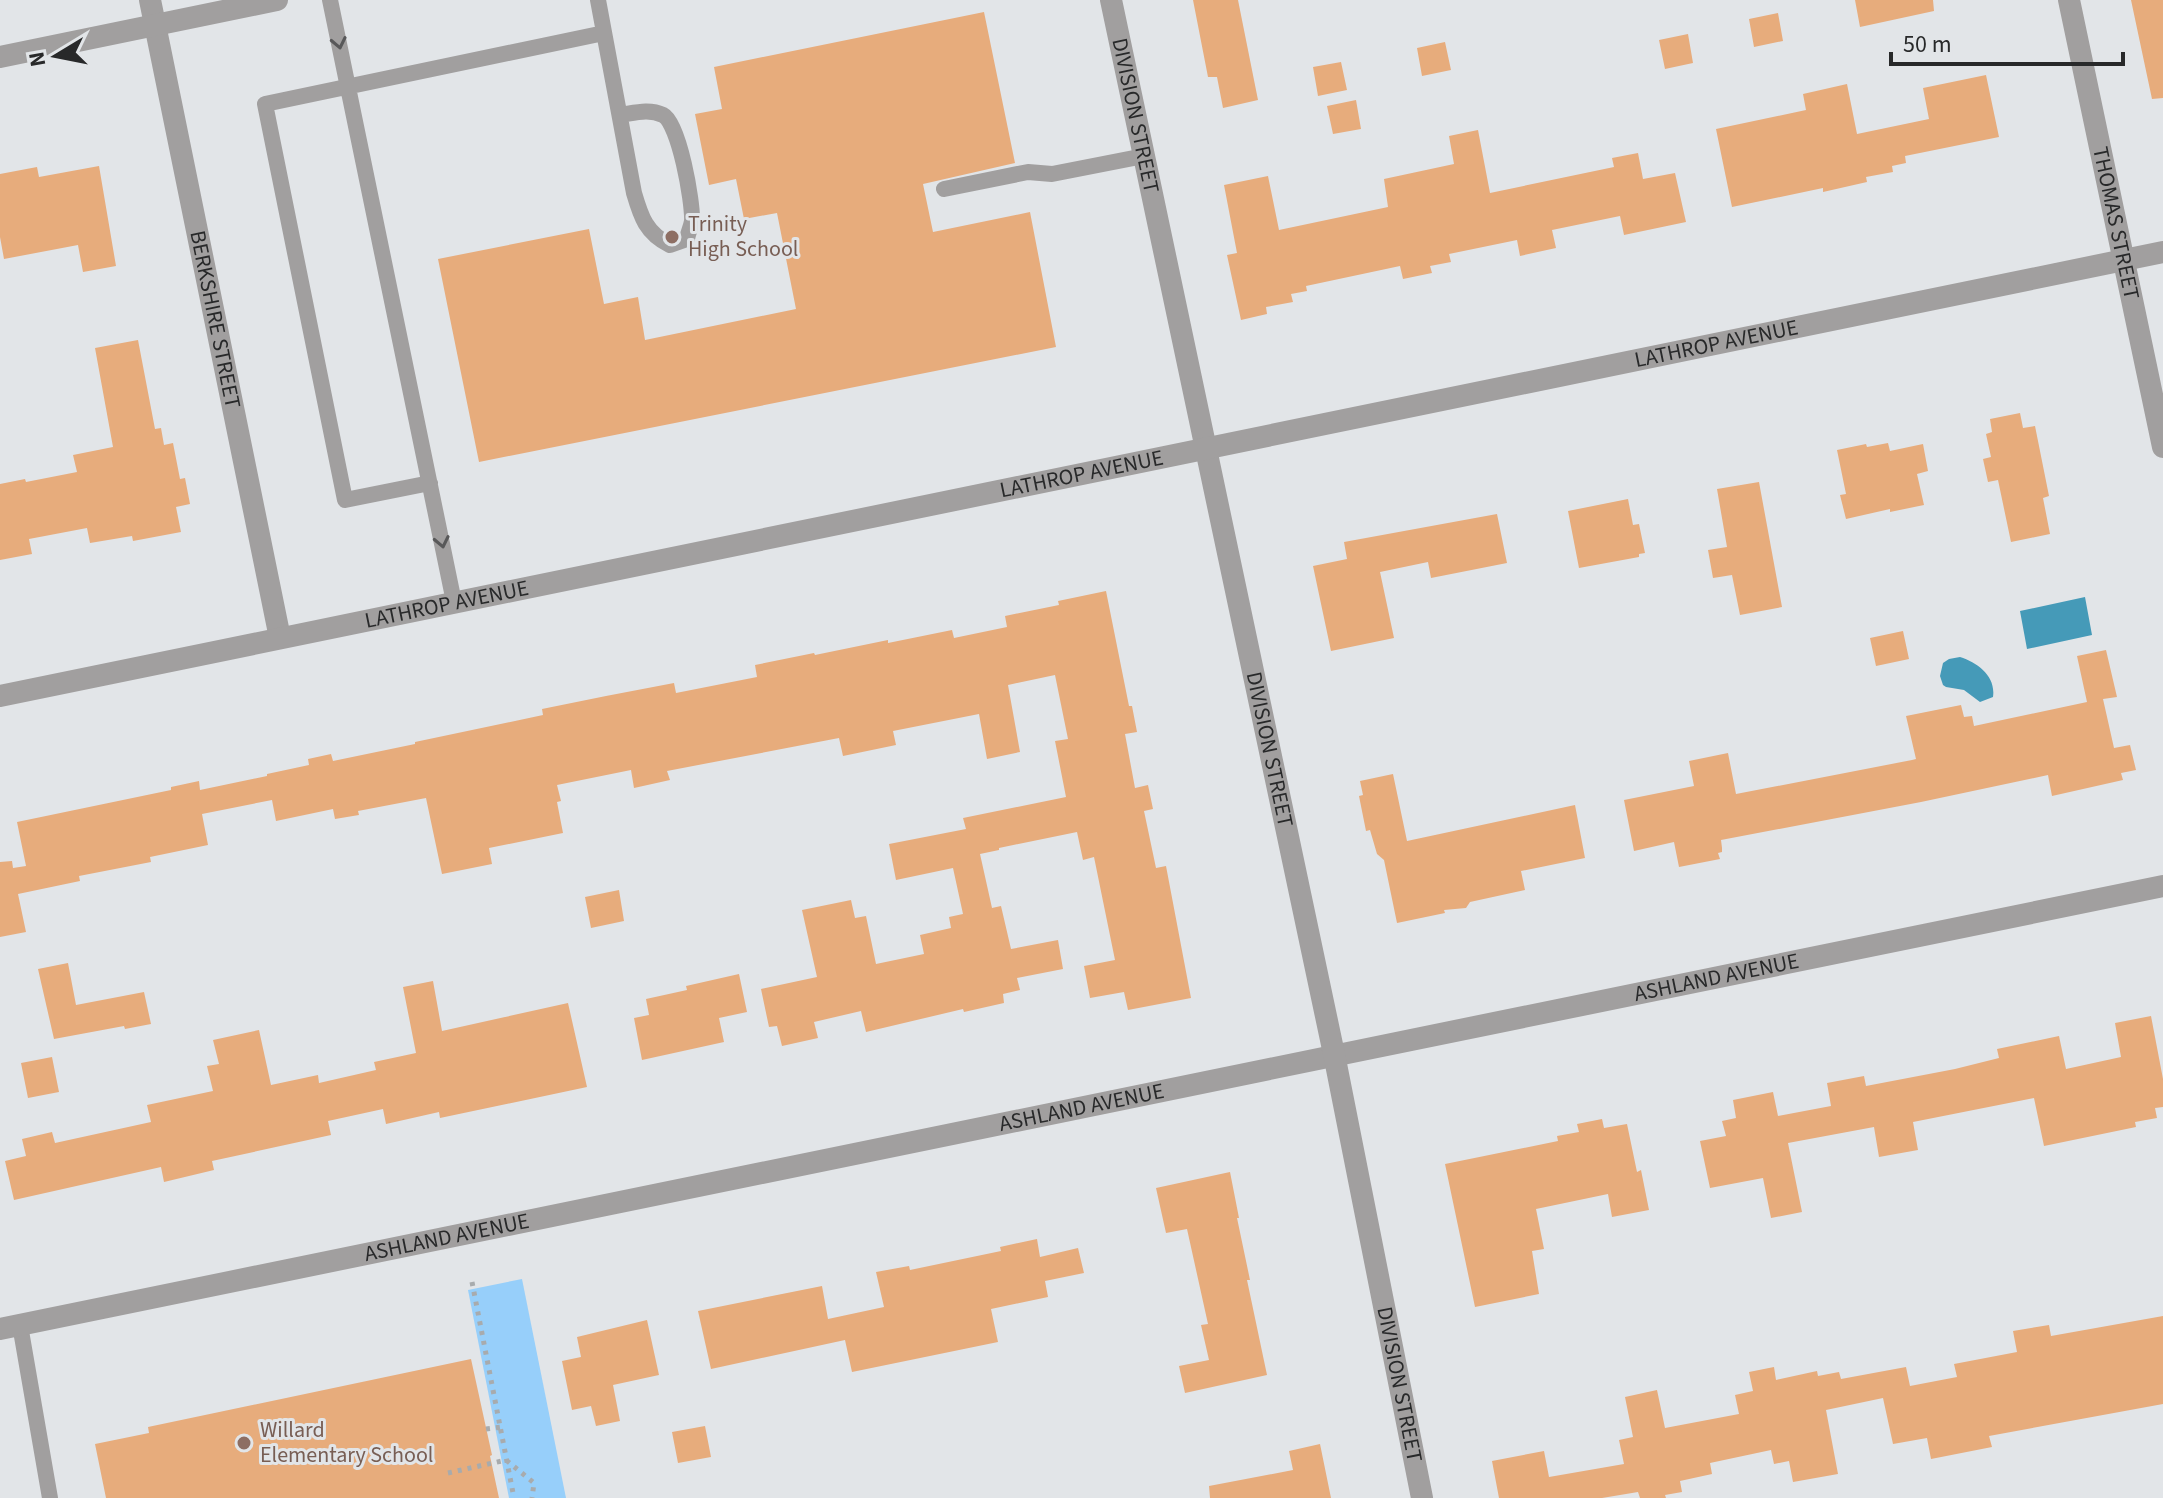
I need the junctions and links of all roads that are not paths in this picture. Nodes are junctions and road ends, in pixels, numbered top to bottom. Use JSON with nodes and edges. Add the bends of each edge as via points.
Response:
{"nodes":[{"id":1,"x":150,"y":0,"type":"edge"},
{"id":2,"x":277,"y":0,"type":"edge"},
{"id":3,"x":330,"y":0,"type":"edge"},
{"id":4,"x":598,"y":0,"type":"edge"},
{"id":5,"x":1111,"y":0,"type":"edge"},
{"id":6,"x":2069,"y":0,"type":"edge"},
{"id":7,"x":155,"y":25,"type":"junction"},
{"id":8,"x":604,"y":33,"type":"junction"},
{"id":9,"x":0,"y":57,"type":"edge"},
{"id":10,"x":348,"y":87,"type":"junction"},
{"id":11,"x":620,"y":115,"type":"junction"},
{"id":12,"x":1144,"y":156,"type":"junction"},
{"id":13,"x":944,"y":189,"type":"dead end"},
{"id":14,"x":2163,"y":252,"type":"edge"},
{"id":15,"x":2124,"y":260,"type":"junction"},
{"id":16,"x":2163,"y":447,"type":"edge"},
{"id":17,"x":1206,"y":448,"type":"junction"},
{"id":18,"x":430,"y":483,"type":"junction"},
{"id":19,"x":454,"y":602,"type":"junction"},
{"id":20,"x":280,"y":638,"type":"junction"},
{"id":21,"x":0,"y":696,"type":"edge"},
{"id":22,"x":2163,"y":886,"type":"edge"},
{"id":23,"x":1334,"y":1054,"type":"junction"},
{"id":24,"x":10,"y":1327,"type":"edge"},
{"id":25,"x":50,"y":1498,"type":"edge"},
{"id":26,"x":1422,"y":1498,"type":"edge"}],
"edges":[{"from":1,"to":7,"type":"street","name":"BERKSHIRE STREET"},
{"from":2,"to":7,"type":"street"},
{"from":3,"to":10,"type":"lane","one_way":true},
{"from":4,"to":8,"type":"lane"},
{"from":5,"to":12,"type":"street","name":"DIVISION STREET"},
{"from":6,"to":15,"type":"street","name":"THOMAS STREET"},
{"from":7,"to":9,"type":"street"},
{"from":7,"to":20,"type":"street","name":"BERKSHIRE STREET"},
{"from":8,"to":10,"type":"lane"},
{"from":8,"to":11,"type":"lane"},
{"from":10,"to":18,"type":"lane"},
{"from":10,"to":18,"type":"lane","via":[[265,104],[345,500]]},
{"from":11,"to":11,"type":"lane","via":[[642,219],[670,245],[687,239],[692,205],[676,133],[657,113]]},
{"from":12,"to":13,"type":"lane"},
{"from":12,"to":17,"type":"street","name":"DIVISION STREET"},
{"from":14,"to":15,"type":"street","name":"LATHROP AVENUE"},
{"from":15,"to":16,"type":"street","name":"THOMAS STREET"},
{"from":15,"to":17,"type":"street","name":"LATHROP AVENUE"},
{"from":17,"to":19,"type":"street","name":"LATHROP AVENUE"},
{"from":17,"to":23,"type":"street","name":"DIVISION STREET"},
{"from":18,"to":19,"type":"lane","one_way":true},
{"from":19,"to":20,"type":"street","name":"LATHROP AVENUE"},
{"from":20,"to":21,"type":"street","name":"LATHROP AVENUE"},
{"from":22,"to":23,"type":"street","name":"ASHLAND AVENUE"},
{"from":23,"to":24,"type":"street","name":"ASHLAND AVENUE"},
{"from":23,"to":26,"type":"street","name":"DIVISION STREET"},
{"from":24,"to":25,"type":"lane"}]}
